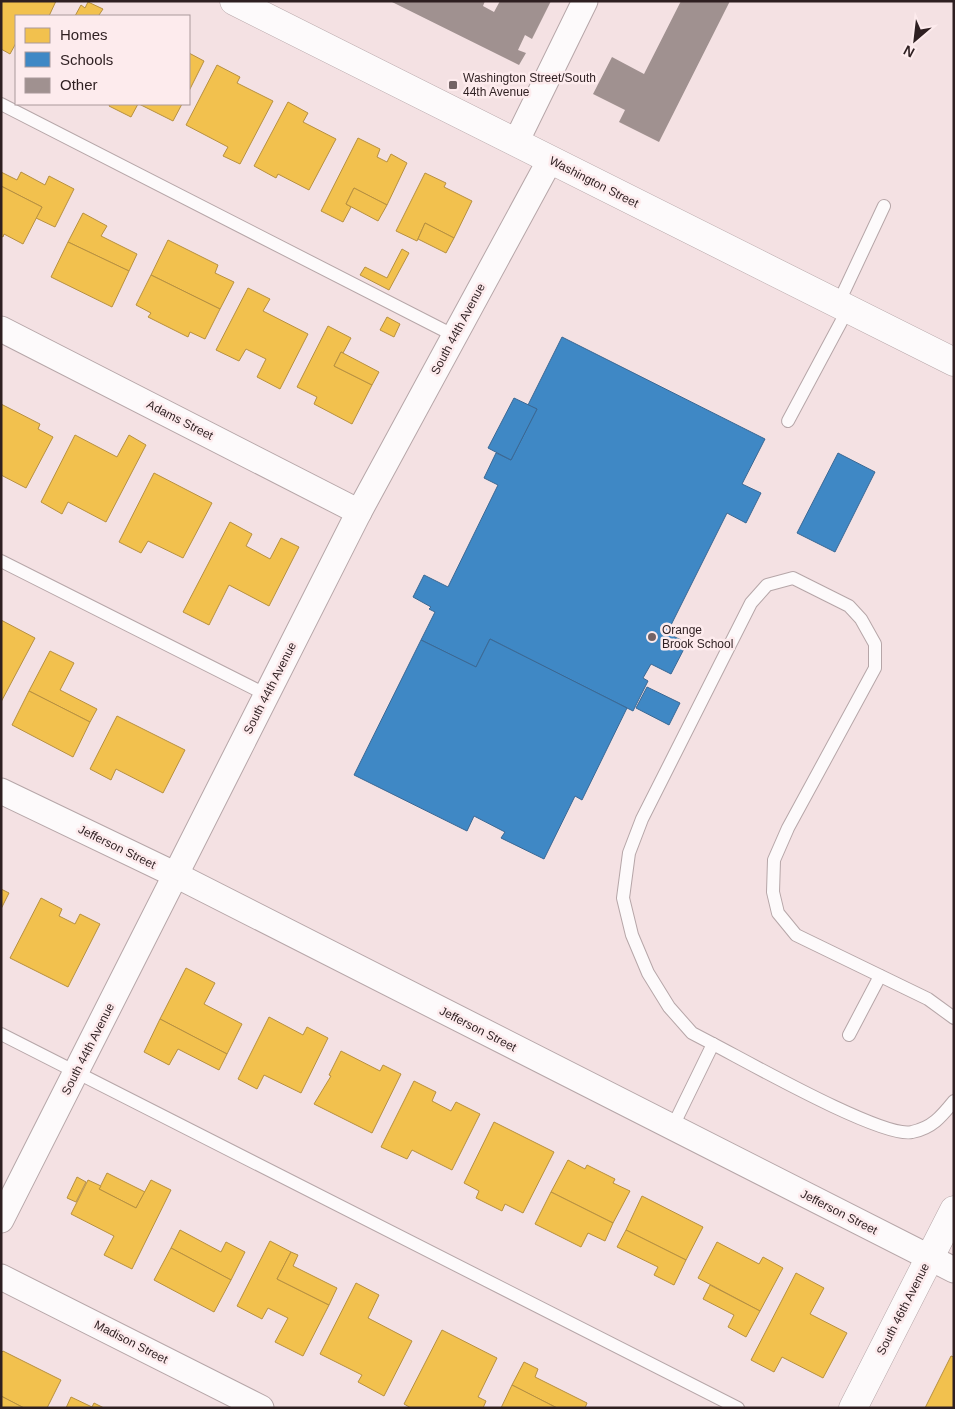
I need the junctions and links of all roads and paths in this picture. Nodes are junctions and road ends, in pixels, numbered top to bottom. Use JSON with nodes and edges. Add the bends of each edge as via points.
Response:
{"nodes":[{"id":1,"x":585,"y":1,"type":"edge"},
{"id":2,"x":250,"y":5,"type":"edge"},
{"id":3,"x":1,"y":104,"type":"edge"},
{"id":4,"x":516,"y":142,"type":"junction"},
{"id":5,"x":550,"y":160,"type":"junction"},
{"id":6,"x":884,"y":206,"type":"dead end"},
{"id":7,"x":843,"y":307,"type":"junction"},
{"id":8,"x":1,"y":329,"type":"edge"},
{"id":9,"x":454,"y":336,"type":"junction"},
{"id":10,"x":954,"y":362,"type":"edge"},
{"id":11,"x":788,"y":421,"type":"dead end"},
{"id":12,"x":360,"y":512,"type":"junction"},
{"id":13,"x":1,"y":561,"type":"edge"},
{"id":14,"x":266,"y":695,"type":"junction"},
{"id":15,"x":1,"y":791,"type":"edge"},
{"id":16,"x":176,"y":875,"type":"junction"},
{"id":17,"x":880,"y":976,"type":"junction"},
{"id":18,"x":954,"y":1018,"type":"edge"},
{"id":19,"x":1,"y":1034,"type":"edge"},
{"id":20,"x":849,"y":1035,"type":"dead end"},
{"id":21,"x":713,"y":1044,"type":"junction"},
{"id":22,"x":77,"y":1071,"type":"junction"},
{"id":23,"x":954,"y":1102,"type":"edge"},
{"id":24,"x":672,"y":1128,"type":"junction"},
{"id":25,"x":954,"y":1210,"type":"edge"},
{"id":26,"x":1,"y":1220,"type":"edge"},
{"id":27,"x":930,"y":1258,"type":"junction"},
{"id":28,"x":954,"y":1270,"type":"edge"},
{"id":29,"x":1,"y":1277,"type":"edge"},
{"id":30,"x":262,"y":1408,"type":"edge"},
{"id":31,"x":738,"y":1408,"type":"edge"},
{"id":32,"x":853,"y":1408,"type":"edge"}],
"edges":[{"from":1,"to":4,"type":"street"},
{"from":2,"to":4,"type":"street","name":"Washington Street"},
{"from":3,"to":9,"type":"lane"},
{"from":4,"to":5,"type":"street","name":"Washington Street"},
{"from":5,"to":7,"type":"street","name":"Washington Street"},
{"from":5,"to":9,"type":"street","name":"South 44th Avenue"},
{"from":6,"to":7,"type":"lane"},
{"from":7,"to":10,"type":"street","name":"Washington Street"},
{"from":7,"to":11,"type":"lane"},
{"from":8,"to":12,"type":"street","name":"Adams Street"},
{"from":9,"to":12,"type":"street","name":"South 44th Avenue"},
{"from":12,"to":14,"type":"street","name":"South 44th Avenue"},
{"from":13,"to":14,"type":"lane"},
{"from":14,"to":16,"type":"street","name":"South 44th Avenue"},
{"from":15,"to":16,"type":"street","name":"Jefferson Street"},
{"from":16,"to":22,"type":"street","name":"South 44th Avenue"},
{"from":16,"to":24,"type":"street","name":"Jefferson Street"},
{"from":17,"to":18,"type":"lane","via":[[928,999]]},
{"from":17,"to":20,"type":"lane"},
{"from":17,"to":21,"type":"lane","via":[[796,935],[778,913],[773,892],[774,860],[788,828],[875,668],[875,644],[861,619],[849,606],[793,578],[767,585],[750,603],[642,819],[629,853],[623,898],[632,935],[648,973],[669,1007],[692,1033]]},
{"from":19,"to":22,"type":"lane"},
{"from":21,"to":23,"type":"lane","via":[[881,1128],[910,1133],[935,1123]]},
{"from":21,"to":24,"type":"lane"},
{"from":22,"to":26,"type":"street","name":"South 44th Avenue"},
{"from":22,"to":31,"type":"lane"},
{"from":24,"to":27,"type":"street","name":"Jefferson Street"},
{"from":25,"to":27,"type":"street","name":"South 46th Avenue"},
{"from":27,"to":28,"type":"street","name":"Jefferson Street"},
{"from":27,"to":32,"type":"street","name":"South 46th Avenue"},
{"from":29,"to":30,"type":"street","name":"Madison Street"}]}
